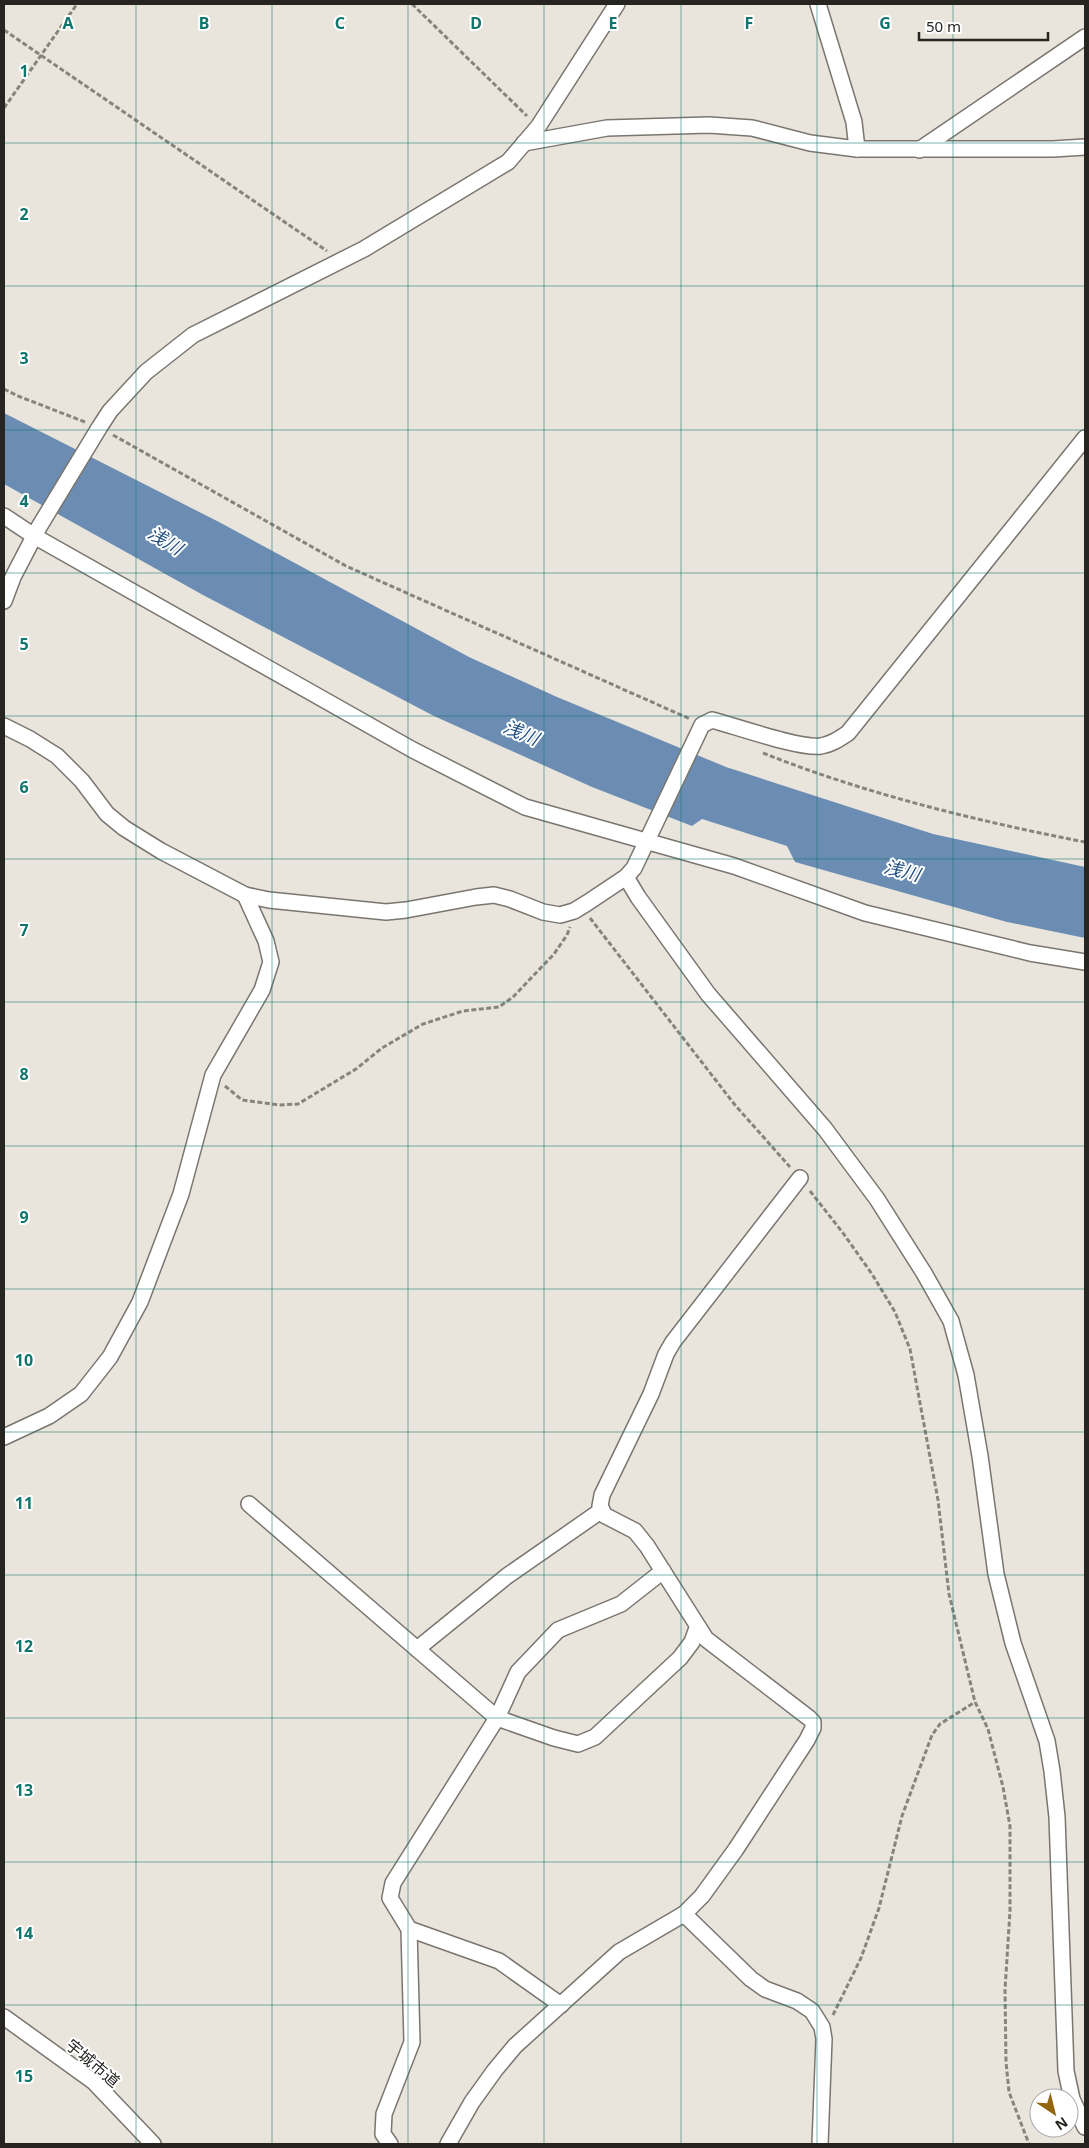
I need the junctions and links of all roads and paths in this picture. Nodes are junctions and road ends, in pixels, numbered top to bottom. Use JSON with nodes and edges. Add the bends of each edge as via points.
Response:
{"nodes":[{"id":1,"x":77,"y":4,"type":"edge"},
{"id":2,"x":412,"y":4,"type":"edge"},
{"id":3,"x":617,"y":4,"type":"edge"},
{"id":4,"x":818,"y":4,"type":"edge"},
{"id":5,"x":4,"y":30,"type":"edge"},
{"id":6,"x":1085,"y":37,"type":"edge"},
{"id":7,"x":41,"y":55,"type":"junction"},
{"id":8,"x":4,"y":108,"type":"edge"},
{"id":9,"x":538,"y":127,"type":"junction"},
{"id":10,"x":524,"y":143,"type":"junction"},
{"id":11,"x":1085,"y":148,"type":"edge"},
{"id":12,"x":857,"y":149,"type":"junction"},
{"id":13,"x":919,"y":150,"type":"junction"},
{"id":14,"x":340,"y":260,"type":"junction"},
{"id":15,"x":4,"y":389,"type":"edge"},
{"id":16,"x":96,"y":433,"type":"junction"},
{"id":17,"x":1085,"y":438,"type":"edge"},
{"id":18,"x":4,"y":516,"type":"edge"},
{"id":19,"x":37,"y":531,"type":"junction"},
{"id":20,"x":4,"y":601,"type":"edge"},
{"id":21,"x":4,"y":726,"type":"edge"},
{"id":22,"x":699,"y":732,"type":"junction"},
{"id":23,"x":761,"y":752,"type":"dead end"},
{"id":24,"x":648,"y":837,"type":"junction"},
{"id":25,"x":1085,"y":842,"type":"edge"},
{"id":26,"x":626,"y":877,"type":"junction"},
{"id":27,"x":245,"y":895,"type":"junction"},
{"id":28,"x":577,"y":909,"type":"junction"},
{"id":29,"x":1085,"y":962,"type":"edge"},
{"id":30,"x":214,"y":1075,"type":"junction"},
{"id":31,"x":800,"y":1178,"type":"junction"},
{"id":32,"x":4,"y":1437,"type":"edge"},
{"id":33,"x":249,"y":1504,"type":"dead end"},
{"id":34,"x":602,"y":1510,"type":"junction"},
{"id":35,"x":663,"y":1571,"type":"junction"},
{"id":36,"x":697,"y":1628,"type":"junction"},
{"id":37,"x":417,"y":1649,"type":"junction"},
{"id":38,"x":975,"y":1702,"type":"junction"},
{"id":39,"x":497,"y":1718,"type":"junction"},
{"id":40,"x":684,"y":1914,"type":"junction"},
{"id":41,"x":410,"y":1928,"type":"junction"},
{"id":42,"x":561,"y":2006,"type":"junction"},
{"id":43,"x":4,"y":2018,"type":"edge"},
{"id":44,"x":822,"y":2027,"type":"junction"},
{"id":45,"x":1085,"y":2127,"type":"edge"},
{"id":46,"x":153,"y":2144,"type":"edge"},
{"id":47,"x":390,"y":2144,"type":"edge"},
{"id":48,"x":448,"y":2144,"type":"edge"},
{"id":49,"x":820,"y":2144,"type":"edge"},
{"id":50,"x":831,"y":2144,"type":"edge"},
{"id":51,"x":1029,"y":2144,"type":"edge"}],
"edges":[{"from":1,"to":7,"type":"path"},
{"from":2,"to":9,"type":"path"},
{"from":3,"to":9,"type":"street"},
{"from":4,"to":12,"type":"street","via":[[854,122]]},
{"from":5,"to":7,"type":"path"},
{"from":6,"to":13,"type":"street"},
{"from":7,"to":8,"type":"path"},
{"from":7,"to":14,"type":"path"},
{"from":9,"to":10,"type":"street"},
{"from":10,"to":12,"type":"street","via":[[607,128],[709,124],[752,128],[810,143]]},
{"from":10,"to":14,"type":"street","via":[[508,162],[364,250]]},
{"from":11,"to":13,"type":"street"},
{"from":12,"to":13,"type":"street"},
{"from":14,"to":16,"type":"street","via":[[193,334],[146,372],[110,411]]},
{"from":15,"to":16,"type":"path"},
{"from":16,"to":19,"type":"street"},
{"from":16,"to":22,"type":"path","via":[[346,566]]},
{"from":17,"to":22,"type":"street","via":[[848,733],[836,742],[819,747],[712,720]]},
{"from":18,"to":19,"type":"street"},
{"from":19,"to":20,"type":"street","via":[[12,577]]},
{"from":19,"to":24,"type":"street","via":[[412,750],[525,807]]},
{"from":21,"to":27,"type":"street","via":[[57,756],[82,781],[107,814],[124,828]]},
{"from":22,"to":24,"type":"street"},
{"from":23,"to":25,"type":"path","via":[[806,770],[932,807],[1021,830]]},
{"from":24,"to":26,"type":"street","via":[[639,859]]},
{"from":24,"to":29,"type":"street","via":[[865,913],[1030,953]]},
{"from":26,"to":28,"type":"street"},
{"from":26,"to":45,"type":"street","via":[[708,994],[825,1129],[877,1199],[951,1321],[966,1375],[996,1574],[1013,1643],[1050,1756],[1057,1817],[1066,2072],[1072,2099]]},
{"from":27,"to":28,"type":"street","via":[[386,912],[494,895],[560,915]]},
{"from":27,"to":30,"type":"street","via":[[266,940],[271,962],[262,990]]},
{"from":28,"to":30,"type":"path","via":[[567,935],[554,954],[513,997],[499,1006],[463,1011],[423,1024],[298,1104],[242,1100]]},
{"from":28,"to":31,"type":"path","via":[[735,1105]]},
{"from":30,"to":32,"type":"street","via":[[181,1194],[140,1302],[110,1357],[81,1394],[50,1416]]},
{"from":31,"to":34,"type":"street","via":[[673,1342],[602,1495]]},
{"from":31,"to":38,"type":"path","via":[[872,1274],[895,1312],[910,1349],[938,1500],[949,1594]]},
{"from":33,"to":37,"type":"street"},
{"from":34,"to":35,"type":"street","via":[[604,1515],[635,1531]]},
{"from":34,"to":37,"type":"street","via":[[507,1576]]},
{"from":35,"to":36,"type":"street"},
{"from":35,"to":39,"type":"street","via":[[621,1604],[558,1630],[518,1672]]},
{"from":36,"to":39,"type":"street","via":[[692,1642],[680,1658],[595,1737],[578,1744]]},
{"from":36,"to":40,"type":"street","via":[[706,1639],[813,1722],[807,1740],[736,1848],[702,1896]]},
{"from":37,"to":39,"type":"street"},
{"from":38,"to":44,"type":"path","via":[[940,1724],[932,1735],[902,1816],[879,1908],[861,1958],[835,2014]]},
{"from":38,"to":51,"type":"path","via":[[988,1729],[1010,1826],[1006,2062],[1009,2092]]},
{"from":39,"to":41,"type":"street","via":[[393,1883],[390,1898]]},
{"from":40,"to":42,"type":"street","via":[[619,1952]]},
{"from":40,"to":44,"type":"street","via":[[751,1979],[812,2011]]},
{"from":41,"to":42,"type":"street","via":[[500,1961]]},
{"from":41,"to":47,"type":"street","via":[[412,2042],[384,2114],[383,2134]]},
{"from":42,"to":48,"type":"street","via":[[515,2046],[495,2070]]},
{"from":43,"to":46,"type":"street","name":"宇城市道","via":[[94,2082]]},
{"from":44,"to":49,"type":"street"},
{"from":49,"to":50,"type":"street"}]}
